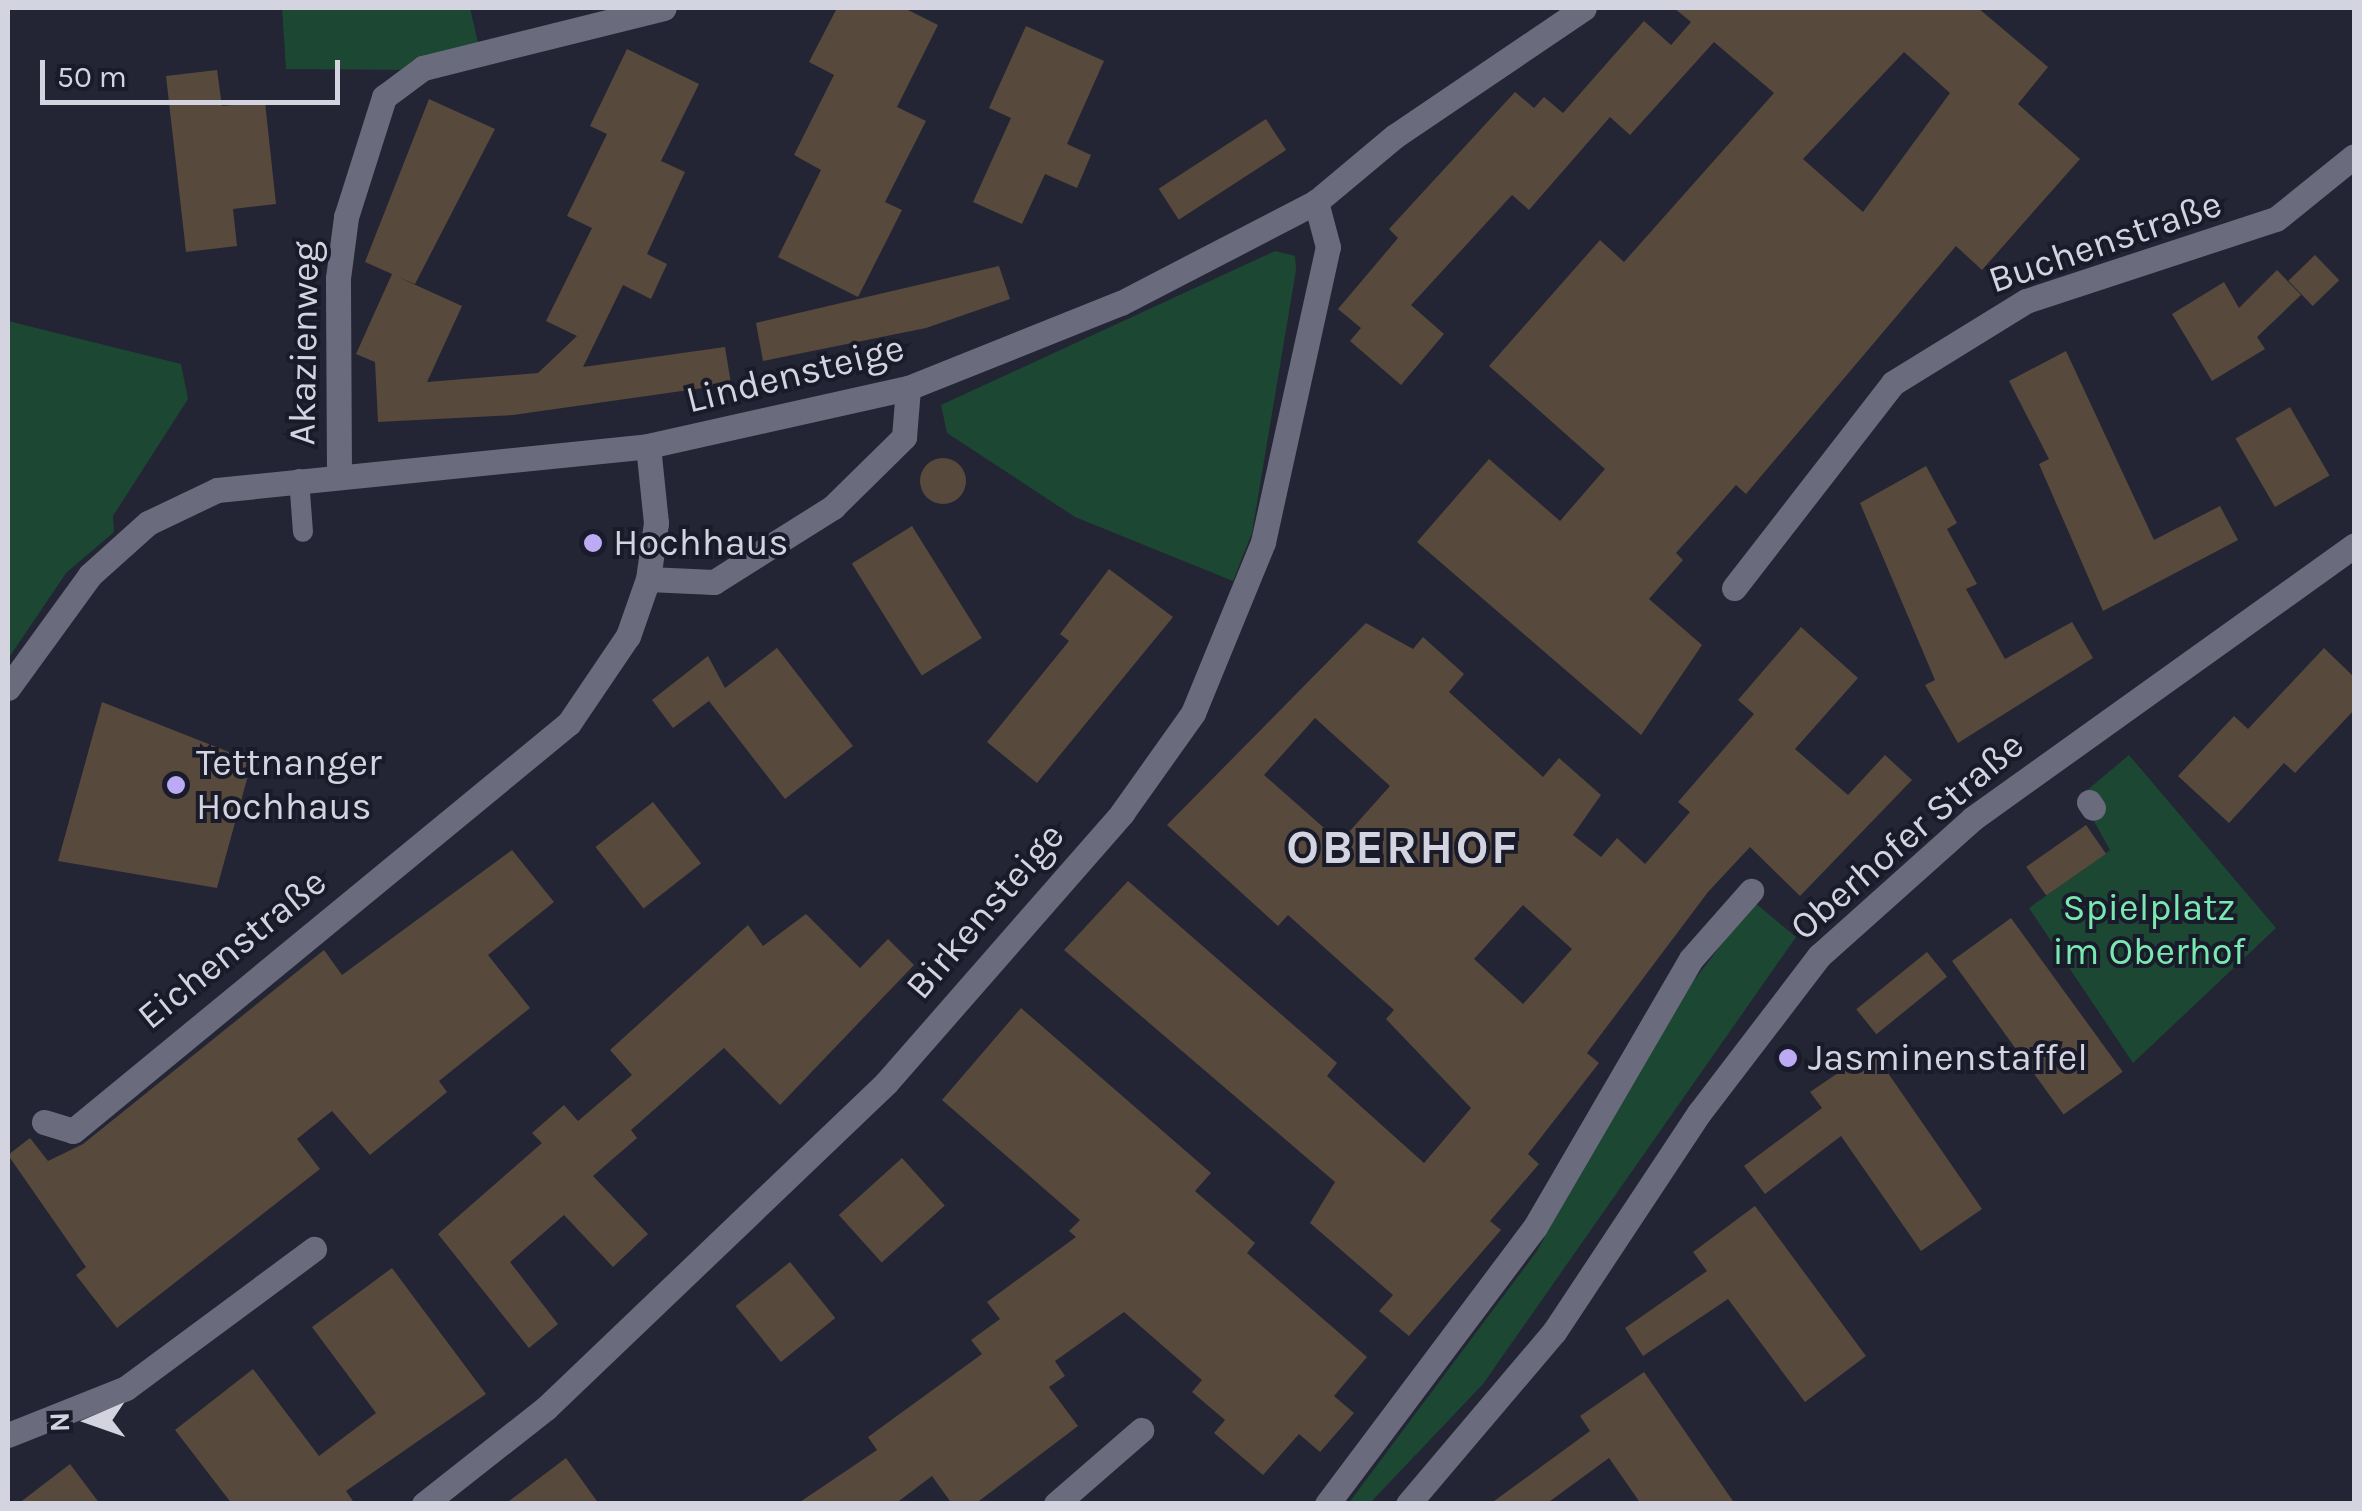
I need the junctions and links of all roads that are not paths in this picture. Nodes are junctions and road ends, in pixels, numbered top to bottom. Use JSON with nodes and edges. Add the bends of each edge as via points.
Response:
{"nodes":[{"id":1,"x":664,"y":8,"type":"edge"},
{"id":2,"x":1584,"y":8,"type":"edge"},
{"id":3,"x":2354,"y":156,"type":"edge"},
{"id":4,"x":1316,"y":202,"type":"junction"},
{"id":5,"x":908,"y":388,"type":"junction"},
{"id":6,"x":648,"y":446,"type":"junction"},
{"id":7,"x":340,"y":475,"type":"junction"},
{"id":8,"x":299,"y":478,"type":"junction"},
{"id":9,"x":302,"y":532,"type":"dead end"},
{"id":10,"x":2354,"y":546,"type":"edge"},
{"id":11,"x":648,"y":580,"type":"junction"},
{"id":12,"x":1734,"y":588,"type":"dead end"},
{"id":13,"x":8,"y":688,"type":"edge"},
{"id":14,"x":1751,"y":892,"type":"dead end"},
{"id":15,"x":44,"y":1122,"type":"dead end"},
{"id":16,"x":314,"y":1249,"type":"dead end"},
{"id":17,"x":1141,"y":1430,"type":"dead end"},
{"id":18,"x":8,"y":1434,"type":"edge"},
{"id":19,"x":424,"y":1504,"type":"edge"},
{"id":20,"x":1056,"y":1504,"type":"edge"},
{"id":21,"x":1327,"y":1504,"type":"edge"},
{"id":22,"x":1408,"y":1504,"type":"edge"}],
"edges":[{"from":1,"to":7,"type":"street","name":"Akazienweg","via":[[423,68],[384,97],[346,217],[338,278]]},
{"from":2,"to":4,"type":"street","name":"Lindensteige","via":[[1396,136]]},
{"from":3,"to":12,"type":"street","name":"Buchenstraße","via":[[2276,219],[2026,300],[1893,382]]},
{"from":4,"to":5,"type":"street","name":"Lindensteige","via":[[1122,303]]},
{"from":4,"to":19,"type":"street","name":"Birkensteige","via":[[1328,247],[1263,542],[1193,713],[1122,812],[886,1083],[546,1408]]},
{"from":5,"to":6,"type":"street","name":"Lindensteige"},
{"from":5,"to":11,"type":"street","via":[[904,436],[833,507],[714,582]]},
{"from":6,"to":7,"type":"street","name":"Lindensteige"},
{"from":6,"to":11,"type":"street","name":"Eichenstraße","via":[[656,522]]},
{"from":7,"to":8,"type":"street","name":"Lindensteige"},
{"from":8,"to":9,"type":"lane"},
{"from":8,"to":13,"type":"street","name":"Lindensteige","via":[[218,490],[148,523],[90,575]]},
{"from":10,"to":22,"type":"street","name":"Oberhofer Straße","via":[[1972,819],[1819,956],[1699,1113],[1554,1332]]},
{"from":11,"to":15,"type":"street","name":"Eichenstraße","via":[[605,673],[537,752],[73,1131]]},
{"from":14,"to":21,"type":"street","name":"Oberhofer Straße","via":[[1691,959],[1535,1227]]},
{"from":16,"to":18,"type":"street","via":[[126,1388]]},
{"from":17,"to":20,"type":"street"}]}
